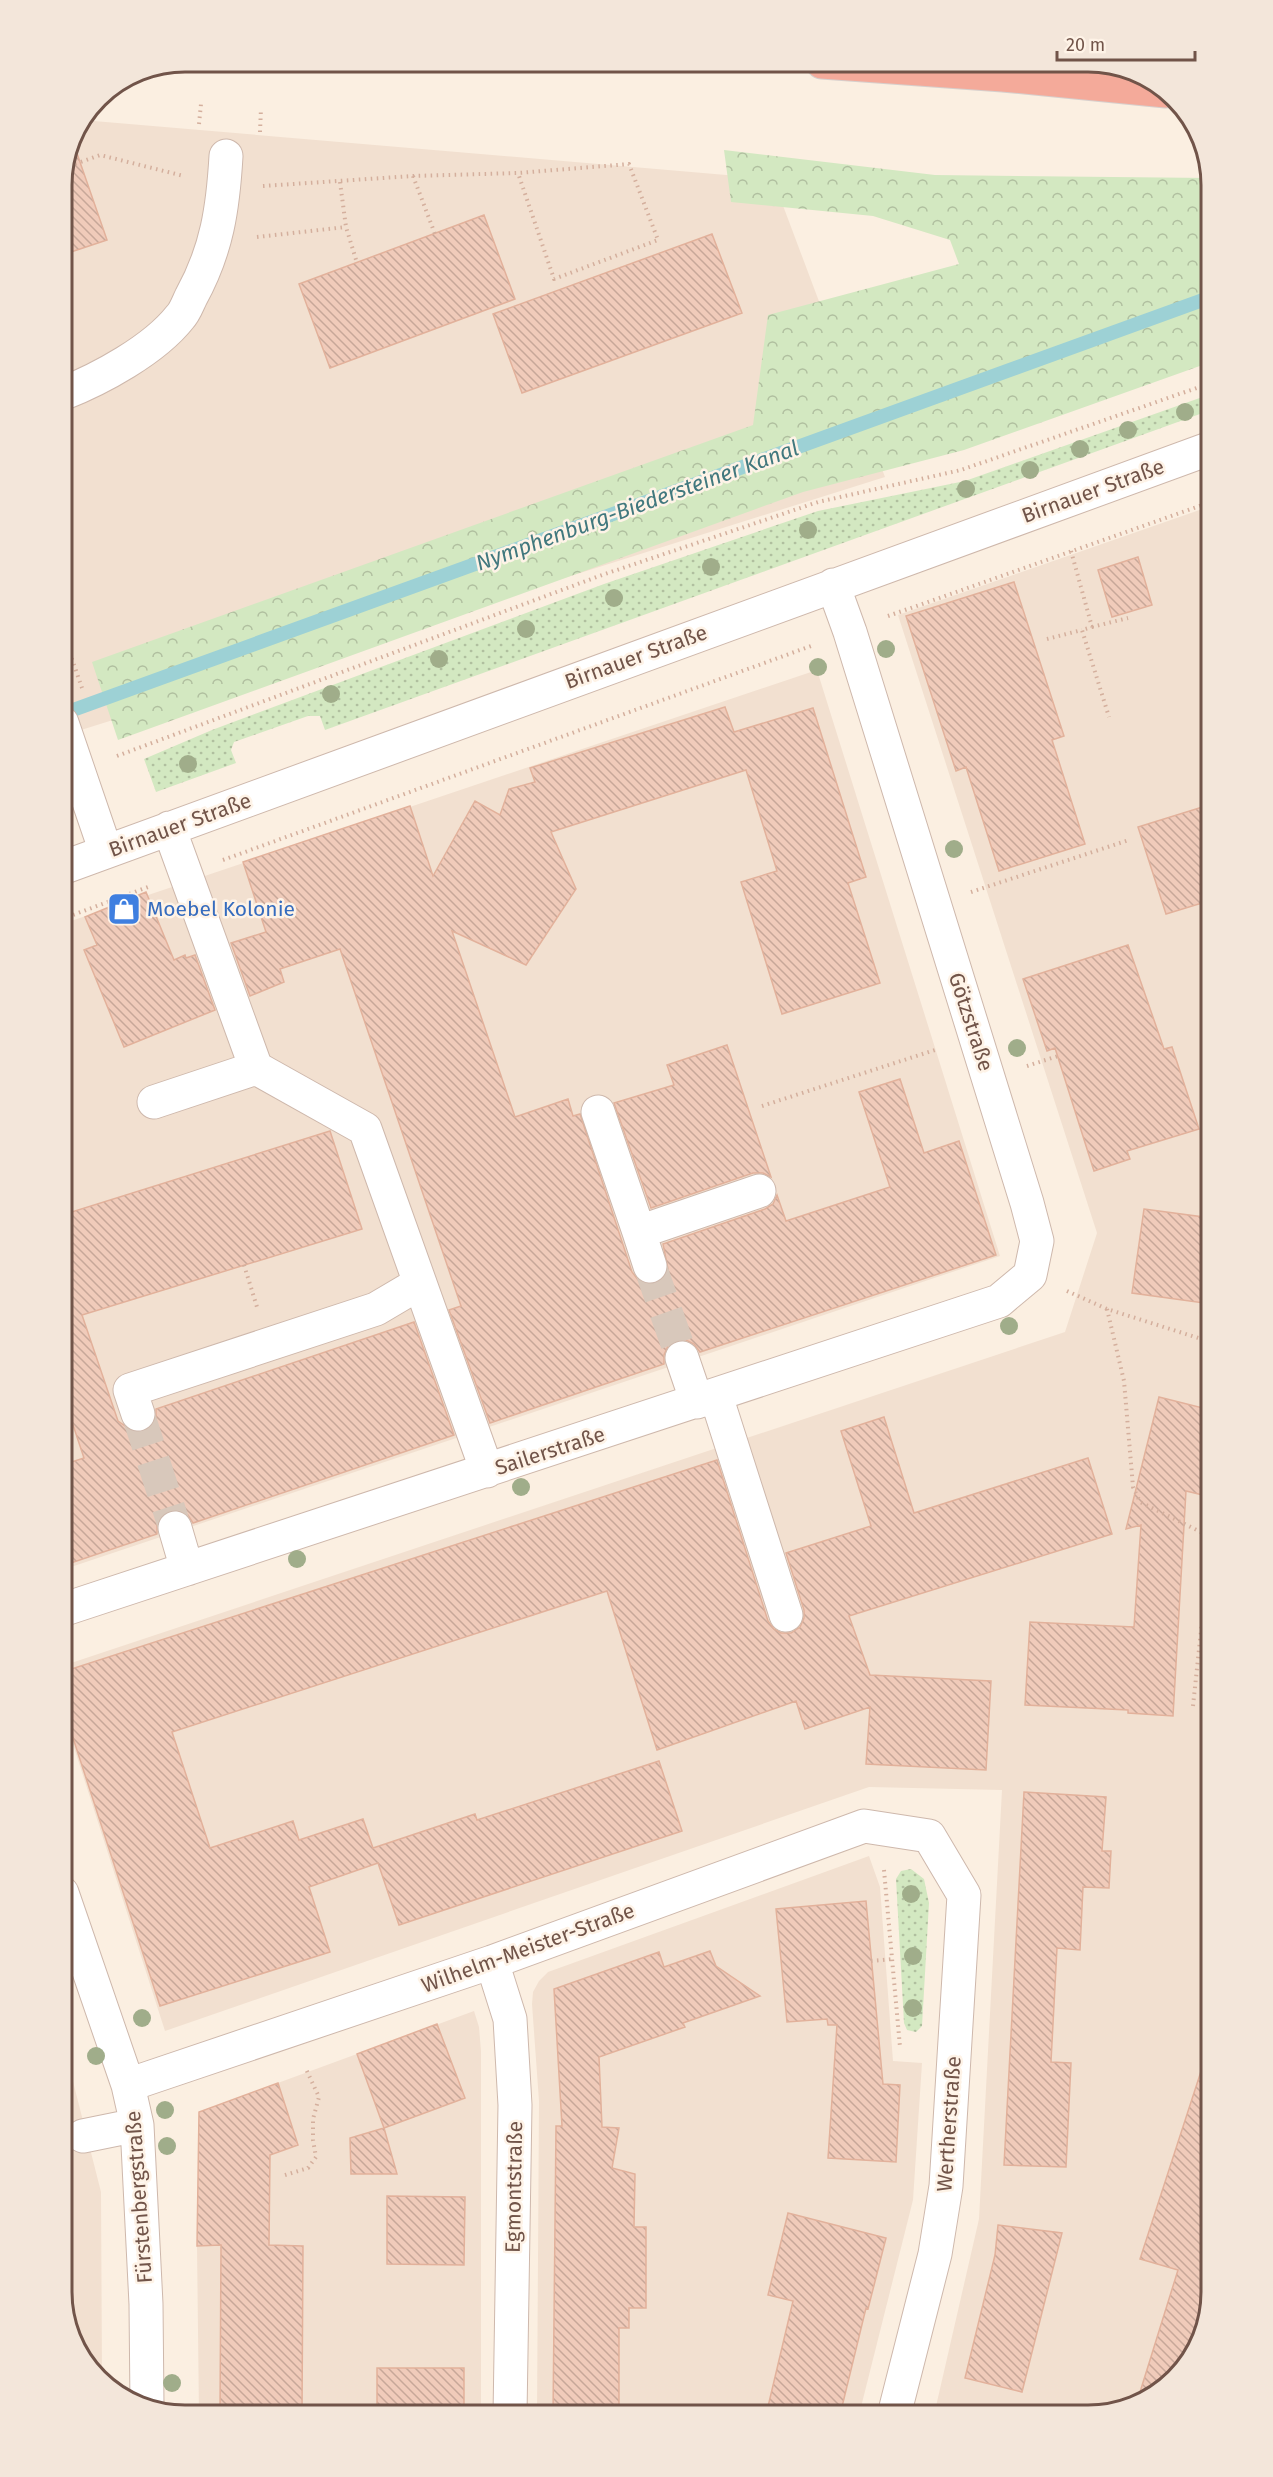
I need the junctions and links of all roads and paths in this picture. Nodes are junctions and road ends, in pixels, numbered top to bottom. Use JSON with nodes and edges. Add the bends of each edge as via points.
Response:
{"nodes":[{"id":1,"x":961,"y":72,"type":"edge"},
{"id":2,"x":1092,"y":72,"type":"edge"},
{"id":3,"x":1003,"y":75,"type":"junction"},
{"id":4,"x":1148,"y":89,"type":"edge"},
{"id":5,"x":201,"y":104,"type":"dead end"},
{"id":6,"x":199,"y":125,"type":"dead end"},
{"id":7,"x":226,"y":156,"type":"dead end"},
{"id":8,"x":74,"y":164,"type":"edge"},
{"id":9,"x":518,"y":173,"type":"junction"},
{"id":10,"x":413,"y":176,"type":"junction"},
{"id":11,"x":193,"y":178,"type":"dead end"},
{"id":12,"x":340,"y":182,"type":"junction"},
{"id":13,"x":254,"y":186,"type":"dead end"},
{"id":14,"x":346,"y":227,"type":"junction"},
{"id":15,"x":435,"y":234,"type":"dead end"},
{"id":16,"x":256,"y":237,"type":"dead end"},
{"id":17,"x":357,"y":262,"type":"dead end"},
{"id":18,"x":1201,"y":387,"type":"edge"},
{"id":19,"x":72,"y":390,"type":"edge"},
{"id":20,"x":1201,"y":452,"type":"edge"},
{"id":21,"x":1201,"y":506,"type":"edge"},
{"id":22,"x":1071,"y":551,"type":"junction"},
{"id":23,"x":833,"y":585,"type":"junction"},
{"id":24,"x":1128,"y":618,"type":"dead end"},
{"id":25,"x":1092,"y":627,"type":"junction"},
{"id":26,"x":1082,"y":630,"type":"junction"},
{"id":27,"x":850,"y":632,"type":"junction"},
{"id":28,"x":1047,"y":639,"type":"dead end"},
{"id":29,"x":72,"y":660,"type":"edge"},
{"id":30,"x":79,"y":681,"type":"dead end"},
{"id":31,"x":1108,"y":717,"type":"dead end"},
{"id":32,"x":72,"y":746,"type":"edge"},
{"id":33,"x":72,"y":756,"type":"edge"},
{"id":34,"x":169,"y":828,"type":"junction"},
{"id":35,"x":1129,"y":840,"type":"dead end"},
{"id":36,"x":106,"y":852,"type":"junction"},
{"id":37,"x":72,"y":864,"type":"edge"},
{"id":38,"x":184,"y":874,"type":"junction"},
{"id":39,"x":933,"y":904,"type":"junction"},
{"id":40,"x":72,"y":915,"type":"edge"},
{"id":41,"x":975,"y":1037,"type":"junction"},
{"id":42,"x":256,"y":1068,"type":"junction"},
{"id":43,"x":154,"y":1102,"type":"dead end"},
{"id":44,"x":762,"y":1106,"type":"dead end"},
{"id":45,"x":598,"y":1112,"type":"dead end"},
{"id":46,"x":759,"y":1191,"type":"dead end"},
{"id":47,"x":639,"y":1232,"type":"junction"},
{"id":48,"x":650,"y":1266,"type":"tunnel mouth"},
{"id":49,"x":1030,"y":1275,"type":"junction"},
{"id":50,"x":420,"y":1283,"type":"junction"},
{"id":51,"x":1107,"y":1309,"type":"junction"},
{"id":52,"x":1201,"y":1339,"type":"edge"},
{"id":53,"x":682,"y":1358,"type":"tunnel mouth"},
{"id":54,"x":707,"y":1399,"type":"junction"},
{"id":55,"x":138,"y":1414,"type":"tunnel mouth"},
{"id":56,"x":487,"y":1471,"type":"junction"},
{"id":57,"x":176,"y":1528,"type":"tunnel mouth"},
{"id":58,"x":1201,"y":1532,"type":"edge"},
{"id":59,"x":187,"y":1569,"type":"junction"},
{"id":60,"x":72,"y":1607,"type":"edge"},
{"id":61,"x":786,"y":1615,"type":"dead end"},
{"id":62,"x":1201,"y":1631,"type":"edge"},
{"id":63,"x":1193,"y":1706,"type":"dead end"},
{"id":64,"x":864,"y":1826,"type":"junction"},
{"id":65,"x":929,"y":1836,"type":"joint"},
{"id":66,"x":72,"y":1922,"type":"edge"},
{"id":67,"x":893,"y":1959,"type":"junction"},
{"id":68,"x":871,"y":1961,"type":"dead end"},
{"id":69,"x":492,"y":1962,"type":"junction"},
{"id":70,"x":289,"y":2030,"type":"junction"},
{"id":71,"x":900,"y":2047,"type":"dead end"},
{"id":72,"x":128,"y":2085,"type":"junction"},
{"id":73,"x":137,"y":2125,"type":"junction"},
{"id":74,"x":82,"y":2136,"type":"dead end"},
{"id":75,"x":285,"y":2175,"type":"dead end"},
{"id":76,"x":147,"y":2398,"type":"edge"},
{"id":77,"x":510,"y":2405,"type":"edge"},
{"id":78,"x":897,"y":2405,"type":"edge"}],
"edges":[{"from":1,"to":3,"type":"highway"},
{"from":2,"to":3,"type":"highway"},
{"from":3,"to":4,"type":"highway"},
{"from":5,"to":6,"type":"path"},
{"from":7,"to":19,"type":"street","via":[[218,229],[206,270],[180,317],[144,350]]},
{"from":8,"to":11,"type":"path","via":[[100,155]]},
{"from":9,"to":9,"type":"path","via":[[629,164],[658,240],[554,279]]},
{"from":9,"to":10,"type":"path"},
{"from":10,"to":12,"type":"path"},
{"from":10,"to":15,"type":"path"},
{"from":12,"to":13,"type":"path"},
{"from":12,"to":14,"type":"path"},
{"from":14,"to":16,"type":"path"},
{"from":14,"to":17,"type":"path"},
{"from":18,"to":32,"type":"path","via":[[961,470],[818,502]]},
{"from":20,"to":23,"type":"street","name":"Birnauer Straße"},
{"from":21,"to":22,"type":"path"},
{"from":22,"to":25,"type":"path"},
{"from":22,"to":27,"type":"path"},
{"from":23,"to":27,"type":"street","name":"Götzstraße"},
{"from":23,"to":34,"type":"street","name":"Birnauer Straße"},
{"from":24,"to":25,"type":"path"},
{"from":25,"to":26,"type":"path"},
{"from":26,"to":28,"type":"path"},
{"from":26,"to":31,"type":"path"},
{"from":27,"to":38,"type":"path"},
{"from":27,"to":39,"type":"street","name":"Götzstraße"},
{"from":29,"to":30,"type":"path"},
{"from":33,"to":36,"type":"street"},
{"from":34,"to":36,"type":"street","name":"Birnauer Straße"},
{"from":34,"to":38,"type":"street"},
{"from":35,"to":39,"type":"path"},
{"from":36,"to":37,"type":"street","name":"Birnauer Straße"},
{"from":38,"to":40,"type":"path"},
{"from":38,"to":42,"type":"street"},
{"from":39,"to":41,"type":"street","name":"Götzstraße"},
{"from":41,"to":44,"type":"path"},
{"from":41,"to":49,"type":"street","name":"Götzstraße","via":[[1037,1241]]},
{"from":42,"to":43,"type":"street"},
{"from":42,"to":50,"type":"street","via":[[365,1129]]},
{"from":45,"to":47,"type":"street"},
{"from":46,"to":47,"type":"street"},
{"from":47,"to":48,"type":"street"},
{"from":49,"to":51,"type":"path"},
{"from":49,"to":54,"type":"street","name":"Sailerstraße","via":[[999,1301]]},
{"from":50,"to":55,"type":"street","via":[[376,1309],[130,1390]]},
{"from":50,"to":56,"type":"street"},
{"from":51,"to":52,"type":"path"},
{"from":51,"to":58,"type":"path","via":[[1124,1381],[1133,1486],[1140,1502]]},
{"from":53,"to":54,"type":"street"},
{"from":54,"to":56,"type":"street","name":"Sailerstraße"},
{"from":54,"to":61,"type":"street"},
{"from":56,"to":59,"type":"street","name":"Sailerstraße"},
{"from":57,"to":59,"type":"street"},
{"from":59,"to":60,"type":"street","name":"Sailerstraße"},
{"from":62,"to":63,"type":"path"},
{"from":64,"to":65,"type":"street","name":"Wilhelm-Meister-Straße"},
{"from":64,"to":67,"type":"path","via":[[886,1874]]},
{"from":64,"to":69,"type":"street","name":"Wilhelm-Meister-Straße"},
{"from":65,"to":78,"type":"street","name":"Wertherstraße","via":[[964,1895],[947,2174],[935,2254]]},
{"from":66,"to":72,"type":"street","name":"Fürstenbergstraße"},
{"from":67,"to":68,"type":"path"},
{"from":67,"to":71,"type":"path"},
{"from":69,"to":70,"type":"street","name":"Wilhelm-Meister-Straße"},
{"from":69,"to":77,"type":"street","name":"Egmontstraße","via":[[510,2019],[515,2105]]},
{"from":70,"to":72,"type":"street","name":"Wilhelm-Meister-Straße"},
{"from":70,"to":75,"type":"path","via":[[319,2097],[313,2119],[316,2157],[308,2169]]},
{"from":72,"to":73,"type":"street","name":"Fürstenbergstraße"},
{"from":73,"to":74,"type":"street"},
{"from":73,"to":76,"type":"street","name":"Fürstenbergstraße"}]}
